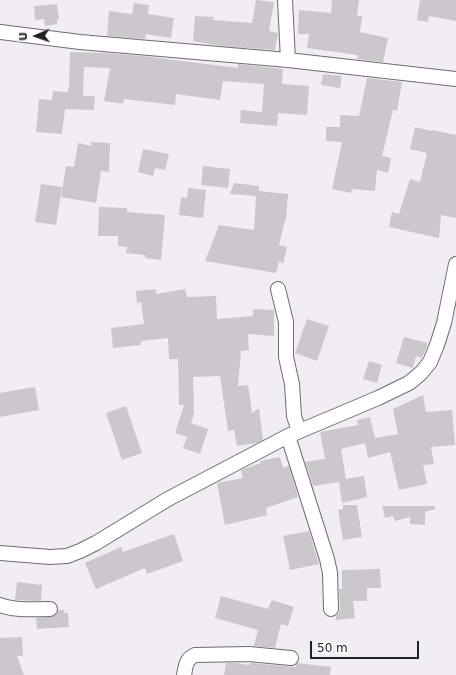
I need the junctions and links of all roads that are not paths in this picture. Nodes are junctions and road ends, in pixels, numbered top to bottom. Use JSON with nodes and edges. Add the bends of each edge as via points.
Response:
{"nodes":[{"id":1,"x":285,"y":0,"type":"edge"},
{"id":2,"x":0,"y":32,"type":"edge"},
{"id":3,"x":288,"y":60,"type":"junction"},
{"id":4,"x":456,"y":79,"type":"edge"},
{"id":5,"x":456,"y":264,"type":"edge"},
{"id":6,"x":278,"y":289,"type":"dead end"},
{"id":7,"x":294,"y":433,"type":"junction"},
{"id":8,"x":0,"y":553,"type":"edge"},
{"id":9,"x":0,"y":606,"type":"edge"},
{"id":10,"x":50,"y":609,"type":"dead end"},
{"id":11,"x":331,"y":609,"type":"dead end"},
{"id":12,"x":291,"y":658,"type":"dead end"},
{"id":13,"x":184,"y":675,"type":"edge"}],
"edges":[{"from":1,"to":3,"type":"street"},
{"from":2,"to":3,"type":"street","via":[[80,42]]},
{"from":3,"to":4,"type":"street"},
{"from":5,"to":7,"type":"street","via":[[437,345],[430,362],[421,373],[409,383]]},
{"from":6,"to":7,"type":"street","via":[[286,322],[286,357],[292,384]]},
{"from":7,"to":8,"type":"street","via":[[168,499],[80,551],[67,556],[50,557]]},
{"from":7,"to":11,"type":"street","via":[[330,573]]},
{"from":9,"to":10,"type":"street","via":[[30,610]]},
{"from":12,"to":13,"type":"street","via":[[249,654],[195,655],[186,661]]}]}
